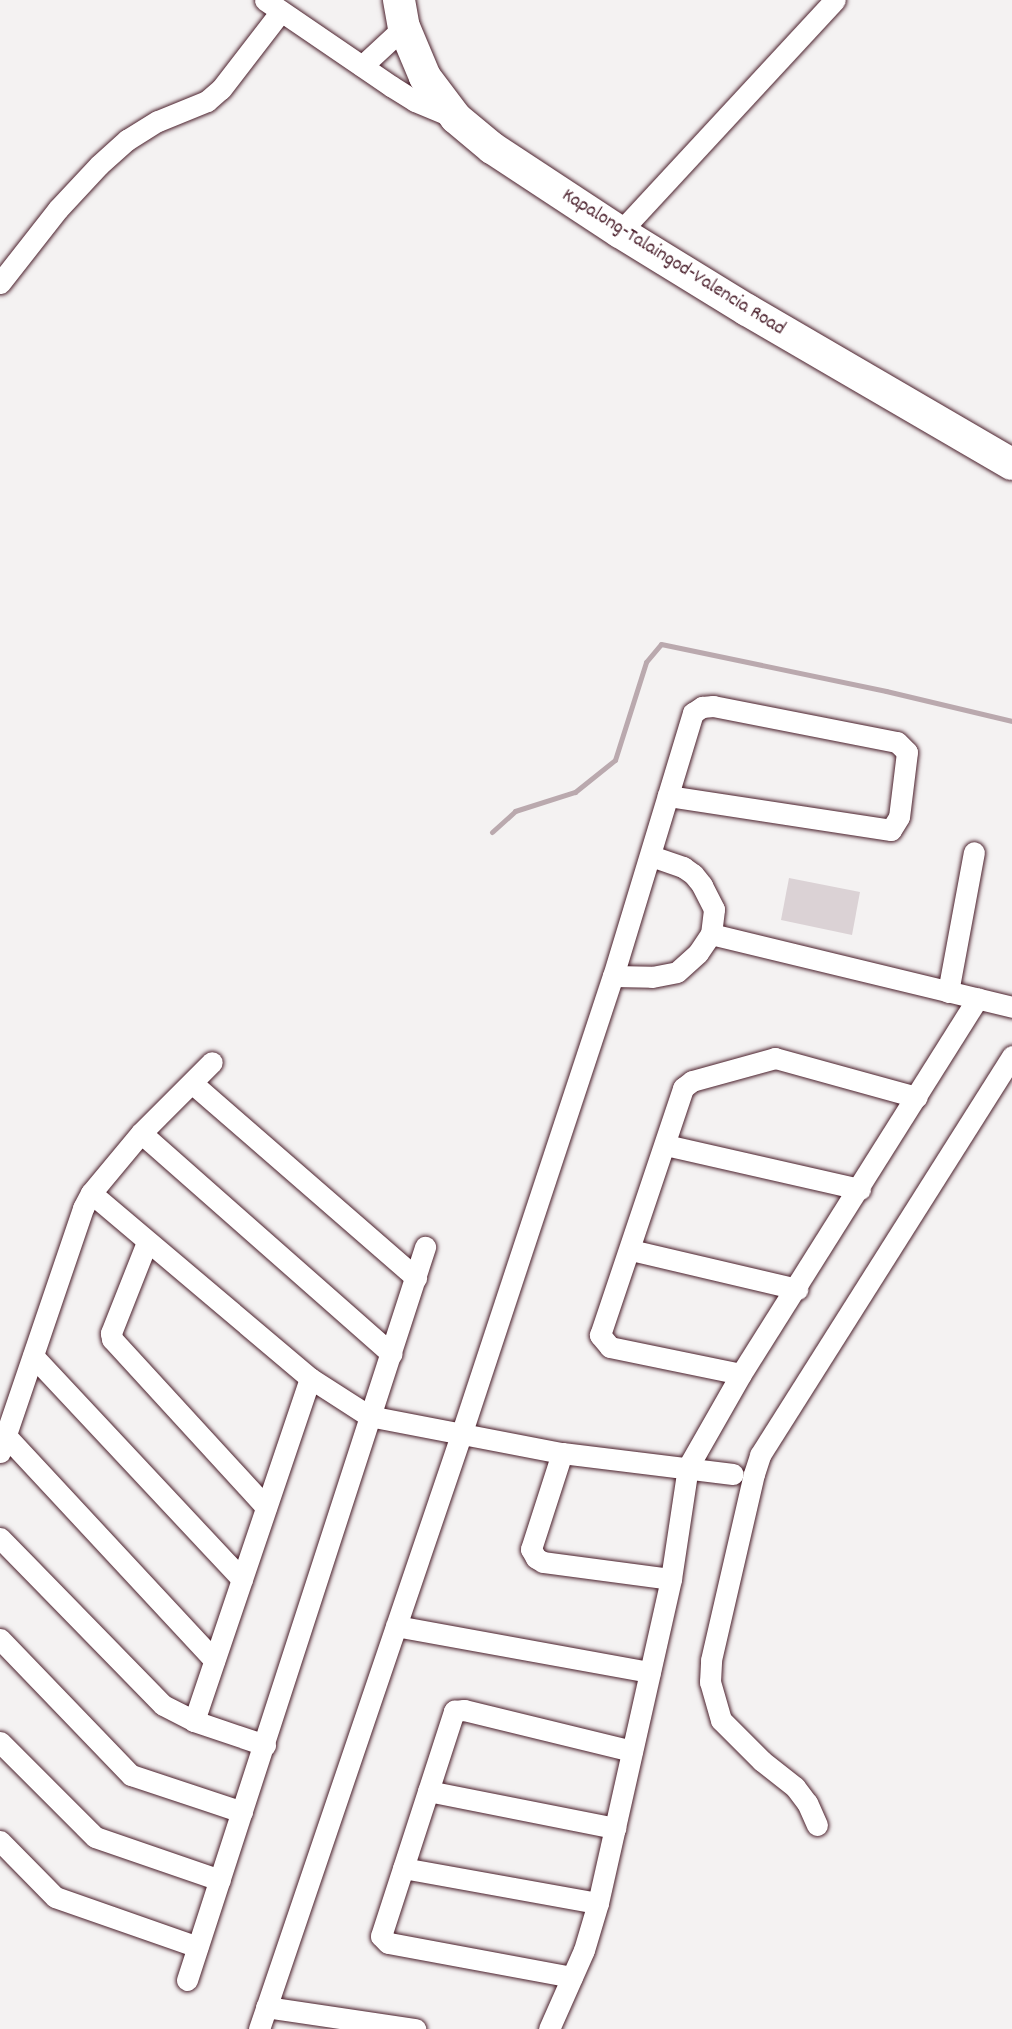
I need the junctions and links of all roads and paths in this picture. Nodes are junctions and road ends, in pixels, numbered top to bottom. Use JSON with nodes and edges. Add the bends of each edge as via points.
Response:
{"nodes":[{"id":1,"x":835,"y":0,"type":"edge"},
{"id":2,"x":273,"y":5,"type":"edge"},
{"id":3,"x":402,"y":14,"type":"edge"},
{"id":4,"x":362,"y":66,"type":"junction"},
{"id":5,"x":456,"y":118,"type":"junction"},
{"id":6,"x":620,"y":232,"type":"junction"},
{"id":7,"x":0,"y":283,"type":"edge"},
{"id":8,"x":1012,"y":464,"type":"edge"},
{"id":9,"x":668,"y":796,"type":"junction"},
{"id":10,"x":974,"y":852,"type":"dead end"},
{"id":11,"x":651,"y":856,"type":"junction"},
{"id":12,"x":711,"y":934,"type":"junction"},
{"id":13,"x":613,"y":976,"type":"junction"},
{"id":14,"x":948,"y":992,"type":"junction"},
{"id":15,"x":978,"y":998,"type":"junction"},
{"id":16,"x":1012,"y":1007,"type":"edge"},
{"id":17,"x":1012,"y":1056,"type":"edge"},
{"id":18,"x":212,"y":1062,"type":"dead end"},
{"id":19,"x":192,"y":1083,"type":"junction"},
{"id":20,"x":917,"y":1097,"type":"junction"},
{"id":21,"x":141,"y":1133,"type":"junction"},
{"id":22,"x":666,"y":1145,"type":"junction"},
{"id":23,"x":860,"y":1189,"type":"junction"},
{"id":24,"x":91,"y":1193,"type":"junction"},
{"id":25,"x":147,"y":1242,"type":"junction"},
{"id":26,"x":425,"y":1247,"type":"dead end"},
{"id":27,"x":631,"y":1250,"type":"junction"},
{"id":28,"x":416,"y":1278,"type":"junction"},
{"id":29,"x":797,"y":1289,"type":"junction"},
{"id":30,"x":392,"y":1354,"type":"junction"},
{"id":31,"x":33,"y":1356,"type":"junction"},
{"id":32,"x":741,"y":1374,"type":"junction"},
{"id":33,"x":310,"y":1378,"type":"junction"},
{"id":34,"x":369,"y":1416,"type":"junction"},
{"id":35,"x":462,"y":1432,"type":"junction"},
{"id":36,"x":3,"y":1444,"type":"edge"},
{"id":37,"x":562,"y":1454,"type":"junction"},
{"id":38,"x":688,"y":1467,"type":"junction"},
{"id":39,"x":733,"y":1474,"type":"dead end"},
{"id":40,"x":266,"y":1507,"type":"junction"},
{"id":41,"x":0,"y":1538,"type":"edge"},
{"id":42,"x":242,"y":1579,"type":"junction"},
{"id":43,"x":672,"y":1579,"type":"junction"},
{"id":44,"x":396,"y":1626,"type":"junction"},
{"id":45,"x":0,"y":1639,"type":"edge"},
{"id":46,"x":214,"y":1660,"type":"junction"},
{"id":47,"x":650,"y":1672,"type":"junction"},
{"id":48,"x":194,"y":1721,"type":"junction"},
{"id":49,"x":0,"y":1742,"type":"edge"},
{"id":50,"x":265,"y":1745,"type":"junction"},
{"id":51,"x":633,"y":1751,"type":"junction"},
{"id":52,"x":428,"y":1791,"type":"junction"},
{"id":53,"x":242,"y":1812,"type":"junction"},
{"id":54,"x":817,"y":1825,"type":"dead end"},
{"id":55,"x":615,"y":1828,"type":"junction"},
{"id":56,"x":0,"y":1841,"type":"edge"},
{"id":57,"x":403,"y":1868,"type":"junction"},
{"id":58,"x":220,"y":1880,"type":"junction"},
{"id":59,"x":598,"y":1903,"type":"junction"},
{"id":60,"x":198,"y":1947,"type":"junction"},
{"id":61,"x":573,"y":1977,"type":"junction"},
{"id":62,"x":187,"y":1980,"type":"dead end"},
{"id":63,"x":266,"y":2007,"type":"junction"},
{"id":64,"x":259,"y":2029,"type":"edge"},
{"id":65,"x":415,"y":2029,"type":"edge"},
{"id":66,"x":549,"y":2029,"type":"edge"}],
"edges":[{"from":1,"to":6,"type":"street"},
{"from":2,"to":4,"type":"street"},
{"from":2,"to":7,"type":"street","via":[[221,89],[207,101],[158,121],[127,140],[58,209]]},
{"from":3,"to":4,"type":"street"},
{"from":3,"to":5,"type":"highway","name":"Kapalong-Talaingod-Valencia Road","via":[[425,77]]},
{"from":4,"to":5,"type":"street","via":[[415,101]]},
{"from":5,"to":6,"type":"highway","name":"Kapalong-Talaingod-Valencia Road","via":[[492,148]]},
{"from":6,"to":8,"type":"highway","name":"Kapalong-Talaingod-Valencia Road"},
{"from":9,"to":9,"type":"street","via":[[693,713],[702,707],[897,742],[907,752],[899,817],[891,830]]},
{"from":9,"to":11,"type":"street"},
{"from":10,"to":14,"type":"street"},
{"from":11,"to":12,"type":"street","via":[[683,867],[702,885],[714,909]]},
{"from":11,"to":13,"type":"street"},
{"from":12,"to":13,"type":"street","via":[[677,972],[652,977]]},
{"from":12,"to":14,"type":"street"},
{"from":13,"to":35,"type":"street"},
{"from":14,"to":15,"type":"street"},
{"from":15,"to":16,"type":"street"},
{"from":15,"to":20,"type":"street"},
{"from":17,"to":54,"type":"street","via":[[760,1455],[754,1474],[711,1660],[710,1682],[721,1720],[795,1787]]},
{"from":18,"to":19,"type":"street"},
{"from":19,"to":21,"type":"street"},
{"from":19,"to":28,"type":"street"},
{"from":20,"to":22,"type":"street","via":[[768,1059],[686,1084]]},
{"from":20,"to":23,"type":"street"},
{"from":21,"to":24,"type":"street"},
{"from":21,"to":30,"type":"street"},
{"from":22,"to":23,"type":"street"},
{"from":22,"to":27,"type":"street"},
{"from":23,"to":29,"type":"street"},
{"from":24,"to":25,"type":"street"},
{"from":24,"to":31,"type":"street"},
{"from":25,"to":33,"type":"street"},
{"from":25,"to":40,"type":"street","via":[[112,1339]]},
{"from":26,"to":28,"type":"street"},
{"from":27,"to":29,"type":"street"},
{"from":27,"to":32,"type":"street","via":[[600,1335],[606,1345]]},
{"from":28,"to":30,"type":"street"},
{"from":29,"to":32,"type":"street"},
{"from":30,"to":34,"type":"street"},
{"from":31,"to":36,"type":"street"},
{"from":31,"to":42,"type":"street"},
{"from":32,"to":38,"type":"street"},
{"from":33,"to":34,"type":"street"},
{"from":33,"to":40,"type":"street"},
{"from":34,"to":35,"type":"street"},
{"from":34,"to":50,"type":"street"},
{"from":35,"to":37,"type":"street"},
{"from":35,"to":44,"type":"street"},
{"from":36,"to":46,"type":"street"},
{"from":37,"to":38,"type":"street"},
{"from":37,"to":43,"type":"street","via":[[531,1549],[536,1558]]},
{"from":38,"to":39,"type":"street"},
{"from":38,"to":43,"type":"street"},
{"from":40,"to":42,"type":"street"},
{"from":41,"to":48,"type":"street","via":[[163,1705]]},
{"from":42,"to":46,"type":"street"},
{"from":43,"to":47,"type":"street"},
{"from":44,"to":47,"type":"street"},
{"from":44,"to":63,"type":"street"},
{"from":45,"to":53,"type":"street","via":[[131,1775]]},
{"from":46,"to":48,"type":"street"},
{"from":47,"to":51,"type":"street"},
{"from":48,"to":50,"type":"street"},
{"from":49,"to":58,"type":"street","via":[[95,1837]]},
{"from":50,"to":53,"type":"street"},
{"from":51,"to":52,"type":"street","via":[[457,1710]]},
{"from":51,"to":55,"type":"street"},
{"from":52,"to":55,"type":"street"},
{"from":52,"to":57,"type":"street"},
{"from":53,"to":58,"type":"street"},
{"from":55,"to":59,"type":"street"},
{"from":56,"to":60,"type":"street","via":[[55,1897]]},
{"from":57,"to":59,"type":"street"},
{"from":57,"to":61,"type":"street","via":[[381,1936],[385,1941]]},
{"from":58,"to":60,"type":"street"},
{"from":59,"to":61,"type":"street"},
{"from":60,"to":62,"type":"street"},
{"from":61,"to":66,"type":"street"},
{"from":63,"to":64,"type":"street"},
{"from":63,"to":65,"type":"street"}]}
